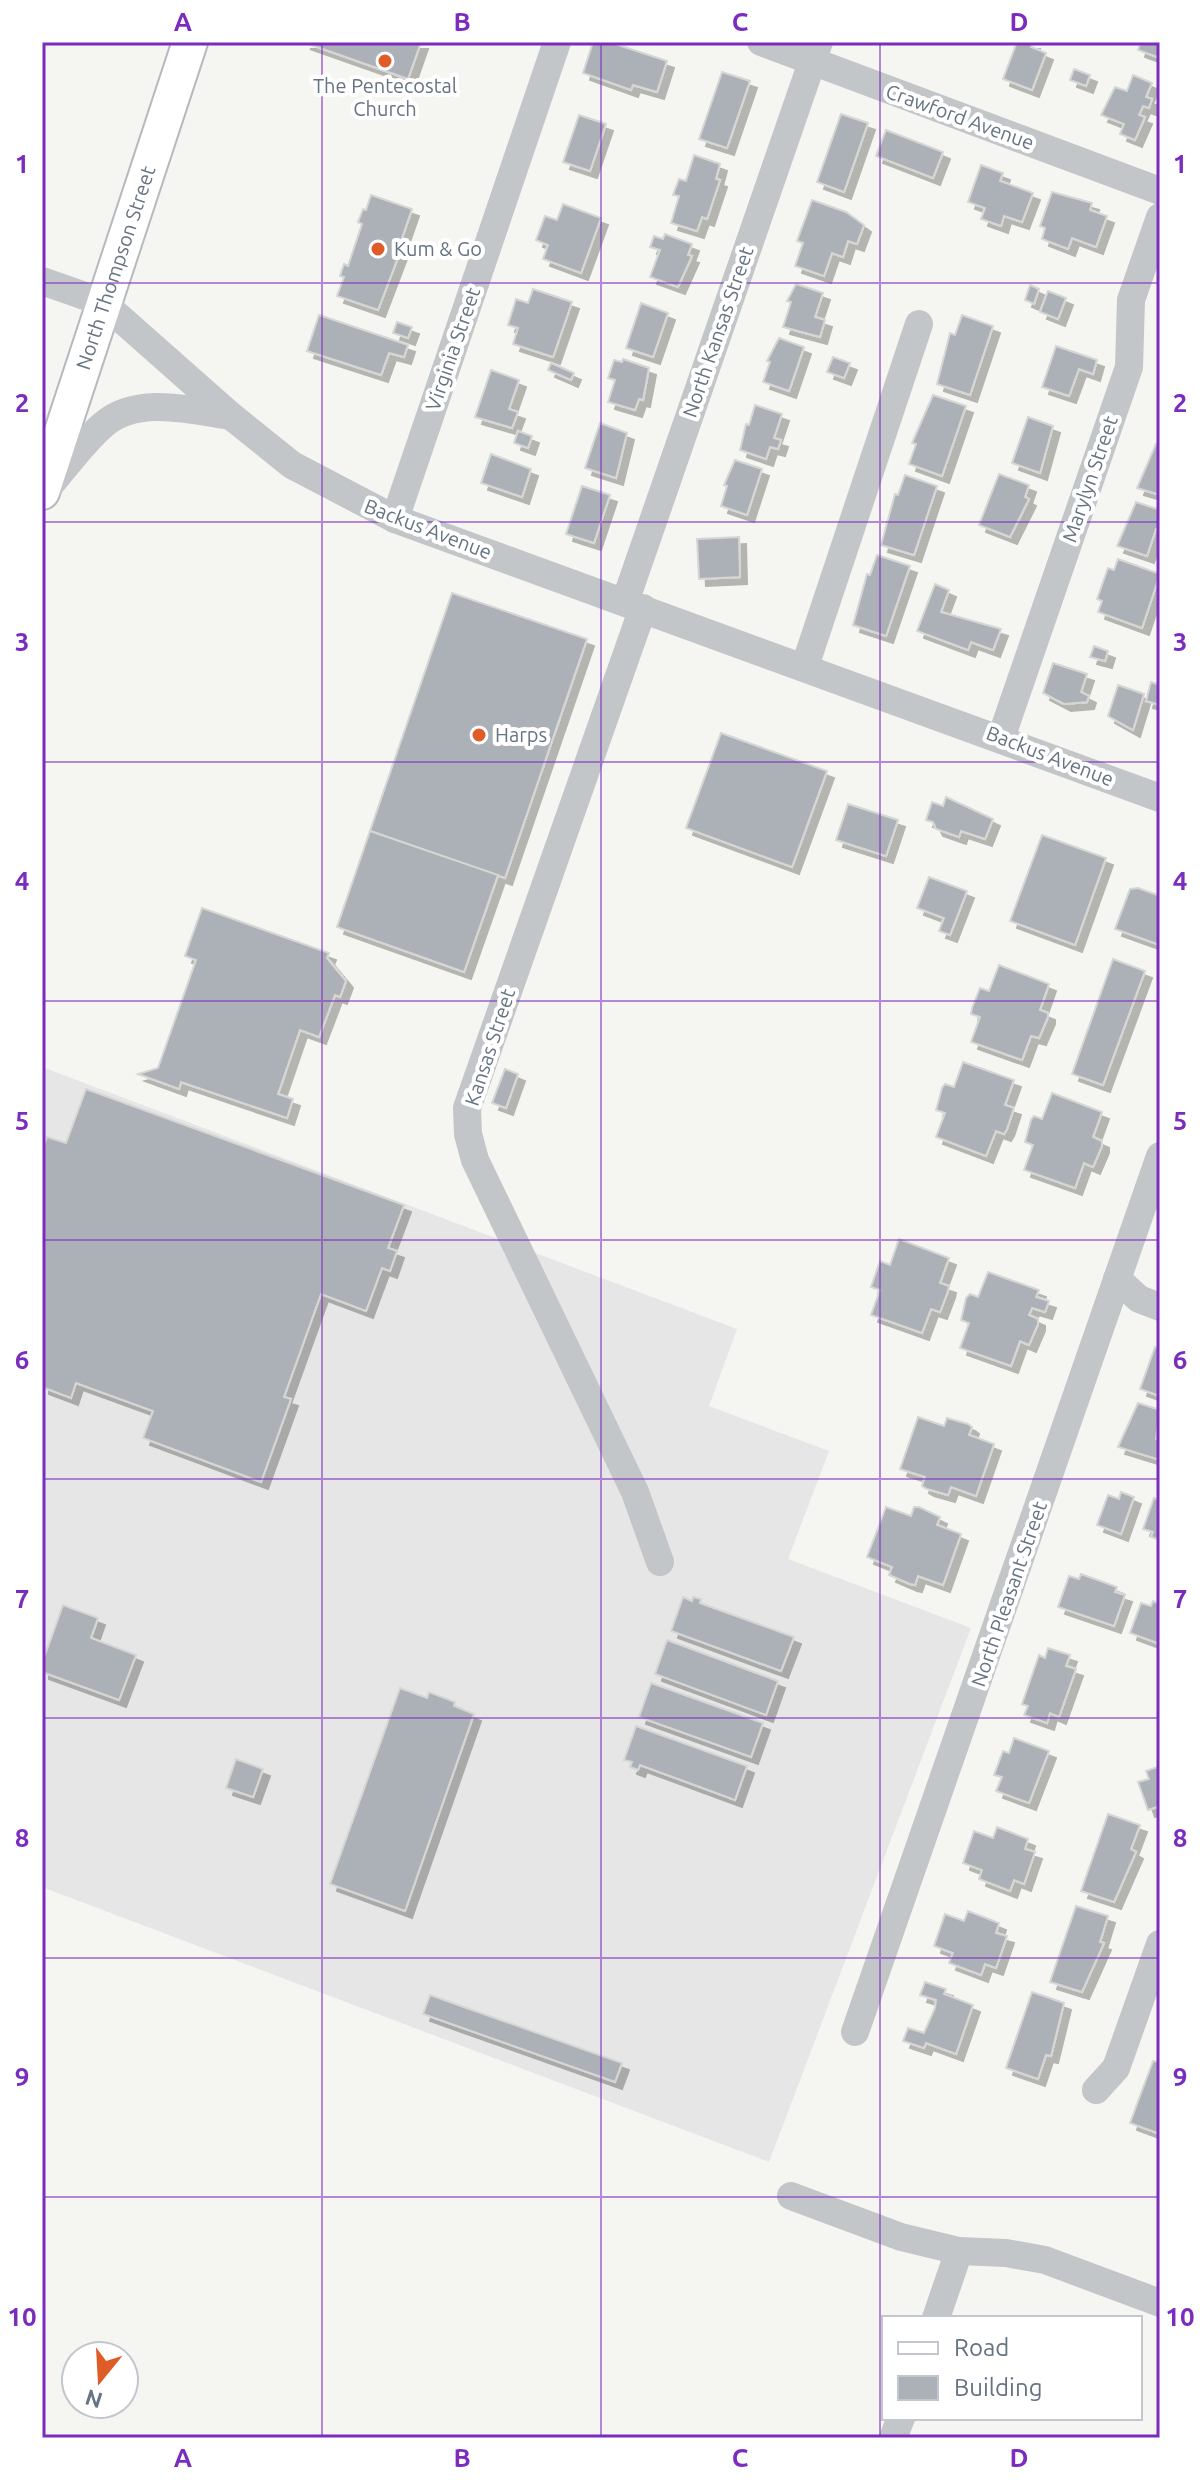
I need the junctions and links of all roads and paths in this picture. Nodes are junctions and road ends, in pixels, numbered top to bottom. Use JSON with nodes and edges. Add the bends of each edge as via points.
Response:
{"nodes":[{"id":1,"x":190,"y":42,"type":"edge"},
{"id":2,"x":557,"y":42,"type":"edge"},
{"id":3,"x":761,"y":42,"type":"edge"},
{"id":4,"x":815,"y":52,"type":"edge"},
{"id":5,"x":1160,"y":191,"type":"edge"},
{"id":6,"x":1160,"y":217,"type":"edge"},
{"id":7,"x":42,"y":281,"type":"edge"},
{"id":8,"x":102,"y":302,"type":"junction"},
{"id":9,"x":919,"y":324,"type":"dead end"},
{"id":10,"x":231,"y":416,"type":"junction"},
{"id":11,"x":42,"y":493,"type":"edge"},
{"id":12,"x":395,"y":519,"type":"junction"},
{"id":13,"x":634,"y":605,"type":"junction"},
{"id":14,"x":805,"y":666,"type":"junction"},
{"id":15,"x":1001,"y":738,"type":"junction"},
{"id":16,"x":1160,"y":798,"type":"edge"},
{"id":17,"x":1160,"y":1156,"type":"edge"},
{"id":18,"x":1117,"y":1279,"type":"junction"},
{"id":19,"x":1160,"y":1307,"type":"edge"},
{"id":20,"x":660,"y":1562,"type":"dead end"},
{"id":21,"x":1160,"y":1944,"type":"edge"},
{"id":22,"x":855,"y":2032,"type":"dead end"},
{"id":23,"x":1096,"y":2090,"type":"dead end"},
{"id":24,"x":791,"y":2196,"type":"dead end"},
{"id":25,"x":959,"y":2251,"type":"junction"},
{"id":26,"x":1160,"y":2303,"type":"edge"},
{"id":27,"x":937,"y":2316,"type":"edge"}],
"edges":[{"from":1,"to":8,"type":"main road","name":"North Thompson Street"},
{"from":2,"to":12,"type":"street","name":"Virginia Street"},
{"from":3,"to":4,"type":"street","name":"Crawford Avenue"},
{"from":4,"to":5,"type":"street","name":"Crawford Avenue"},
{"from":4,"to":13,"type":"street","name":"North Kansas Street"},
{"from":6,"to":15,"type":"street","name":"Marylyn Street","via":[[1131,300],[1129,367]]},
{"from":7,"to":8,"type":"street"},
{"from":8,"to":10,"type":"street","name":"Backus Avenue"},
{"from":8,"to":11,"type":"main road","name":"North Thompson Street"},
{"from":9,"to":14,"type":"street"},
{"from":10,"to":11,"type":"street","via":[[175,408],[131,411],[105,423]]},
{"from":10,"to":12,"type":"street","name":"Backus Avenue","via":[[292,465]]},
{"from":12,"to":13,"type":"street","name":"Backus Avenue"},
{"from":13,"to":14,"type":"street","name":"Backus Avenue"},
{"from":13,"to":20,"type":"street","name":"Kansas Street","via":[[467,1108],[475,1160],[635,1492]]},
{"from":14,"to":15,"type":"street","name":"Backus Avenue"},
{"from":15,"to":16,"type":"street","name":"Backus Avenue"},
{"from":17,"to":18,"type":"street","name":"North Pleasant Street"},
{"from":18,"to":19,"type":"street","via":[[1139,1299]]},
{"from":18,"to":22,"type":"street","name":"North Pleasant Street"},
{"from":21,"to":23,"type":"street","via":[[1116,2068]]},
{"from":24,"to":25,"type":"street","via":[[901,2237]]},
{"from":25,"to":26,"type":"street","via":[[1045,2260]]},
{"from":25,"to":27,"type":"street"}]}
